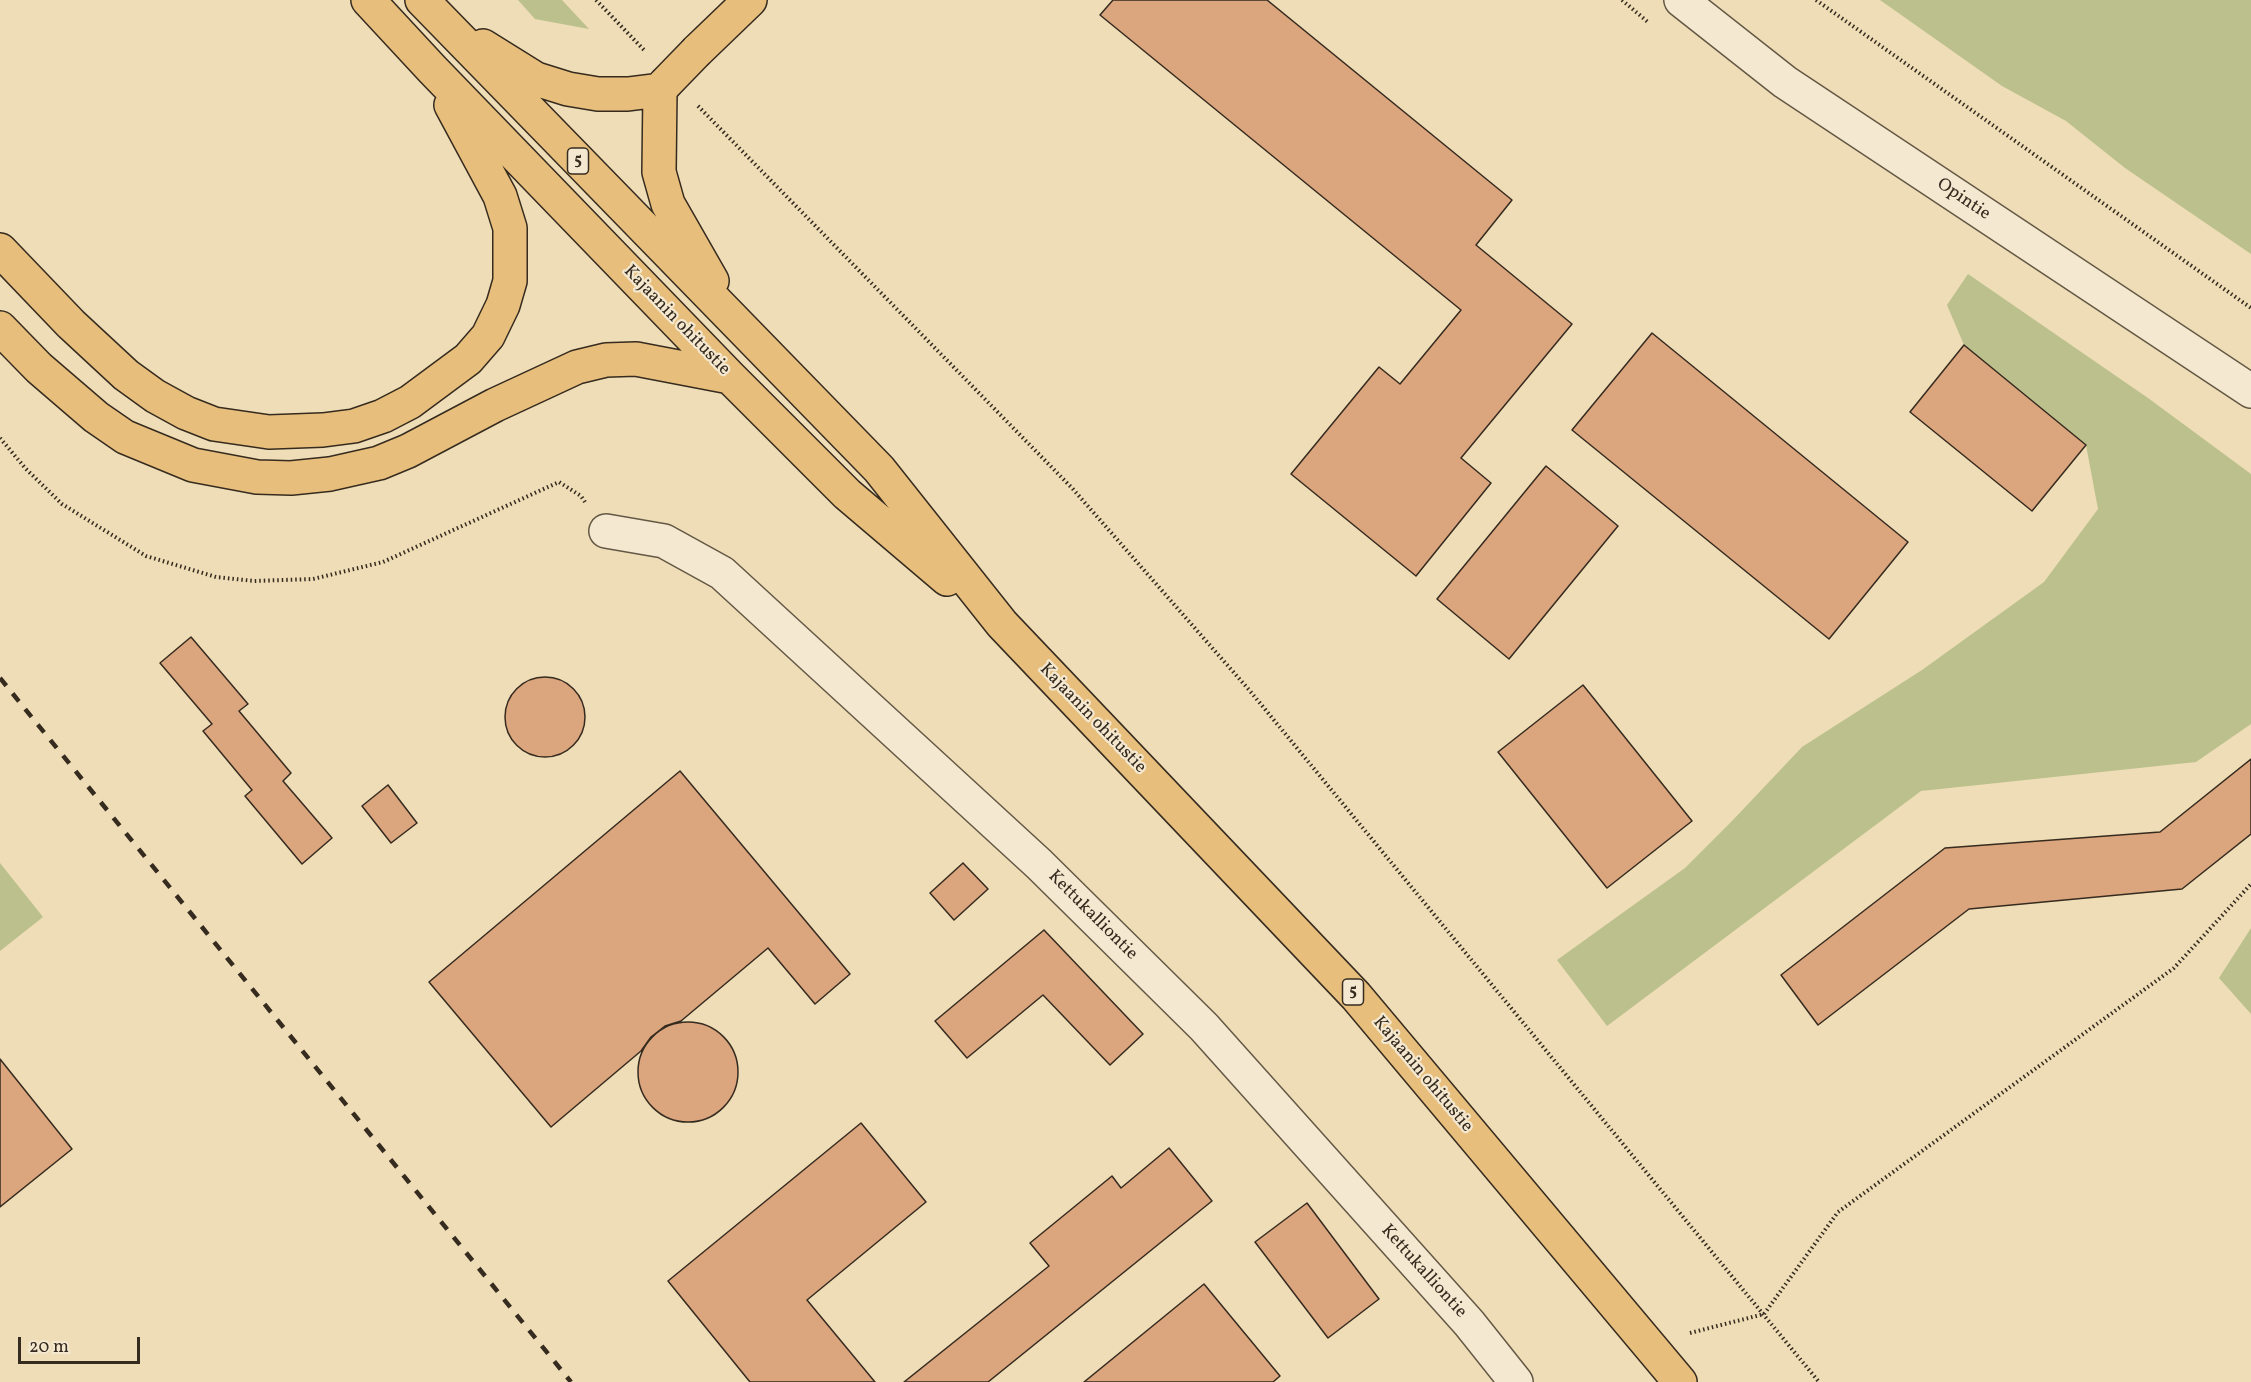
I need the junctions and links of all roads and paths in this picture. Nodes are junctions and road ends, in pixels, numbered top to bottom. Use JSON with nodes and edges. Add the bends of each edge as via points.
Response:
{"nodes":[{"id":1,"x":368,"y":0,"type":"edge"},
{"id":2,"x":596,"y":0,"type":"edge"},
{"id":3,"x":750,"y":0,"type":"edge"},
{"id":4,"x":1681,"y":0,"type":"edge"},
{"id":5,"x":1816,"y":0,"type":"edge"},
{"id":6,"x":432,"y":10,"type":"edge"},
{"id":7,"x":432,"y":69,"type":"junction"},
{"id":8,"x":668,"y":83,"type":"junction"},
{"id":9,"x":0,"y":250,"type":"edge"},
{"id":10,"x":2251,"y":308,"type":"edge"},
{"id":11,"x":735,"y":322,"type":"junction"},
{"id":12,"x":0,"y":328,"type":"edge"},
{"id":13,"x":730,"y":377,"type":"junction"},
{"id":14,"x":2251,"y":391,"type":"edge"},
{"id":15,"x":0,"y":438,"type":"edge"},
{"id":16,"x":606,"y":531,"type":"joint"},
{"id":17,"x":1002,"y":624,"type":"junction"},
{"id":18,"x":2251,"y":884,"type":"edge"},
{"id":19,"x":1764,"y":1314,"type":"junction"},
{"id":20,"x":1690,"y":1333,"type":"dead end"},
{"id":21,"x":1516,"y":1382,"type":"edge"},
{"id":22,"x":1680,"y":1382,"type":"edge"},
{"id":23,"x":1819,"y":1382,"type":"edge"}],
"edges":[{"from":1,"to":7,"type":"highway","name":"Kajaanin ohitustie","number":"5"},
{"from":2,"to":8,"type":"path"},
{"from":3,"to":8,"type":"highway","bridge":true},
{"from":4,"to":14,"type":"street","name":"Opintie","via":[[1785,82]]},
{"from":5,"to":10,"type":"path"},
{"from":6,"to":8,"type":"highway","via":[[536,78],[568,89],[628,94]]},
{"from":6,"to":11,"type":"highway","name":"Kajaanin ohitustie","number":"5"},
{"from":7,"to":9,"type":"highway","via":[[500,196],[510,228],[510,281],[488,336],[468,359],[410,402],[383,416],[354,426],[269,432],[214,424],[186,413],[126,375]]},
{"from":7,"to":13,"type":"highway","name":"Kajaanin ohitustie","number":"5"},
{"from":8,"to":11,"type":"highway","via":[[659,172],[668,204]]},
{"from":8,"to":19,"type":"path","via":[[1072,488],[1250,691]]},
{"from":11,"to":17,"type":"highway","name":"Kajaanin ohitustie","number":"5","via":[[879,469]]},
{"from":12,"to":13,"type":"highway","via":[[39,368],[124,437],[193,465],[256,477],[330,474],[379,463],[577,367],[606,360],[636,359]]},
{"from":13,"to":17,"type":"highway","name":"Kajaanin ohitustie","number":"5","via":[[847,494]]},
{"from":15,"to":16,"type":"path","via":[[26,469],[79,515],[146,556],[216,577],[254,581],[313,579],[383,562],[559,482],[581,496]]},
{"from":16,"to":21,"type":"street","name":"Kettukalliontie","via":[[664,541],[722,573],[1039,864],[1204,1027],[1469,1323]]},
{"from":17,"to":22,"type":"highway","name":"Kajaanin ohitustie","number":"5","via":[[1356,996]]},
{"from":18,"to":19,"type":"path","via":[[2174,968],[1838,1212]]},
{"from":19,"to":20,"type":"path"},
{"from":19,"to":23,"type":"path"}]}
